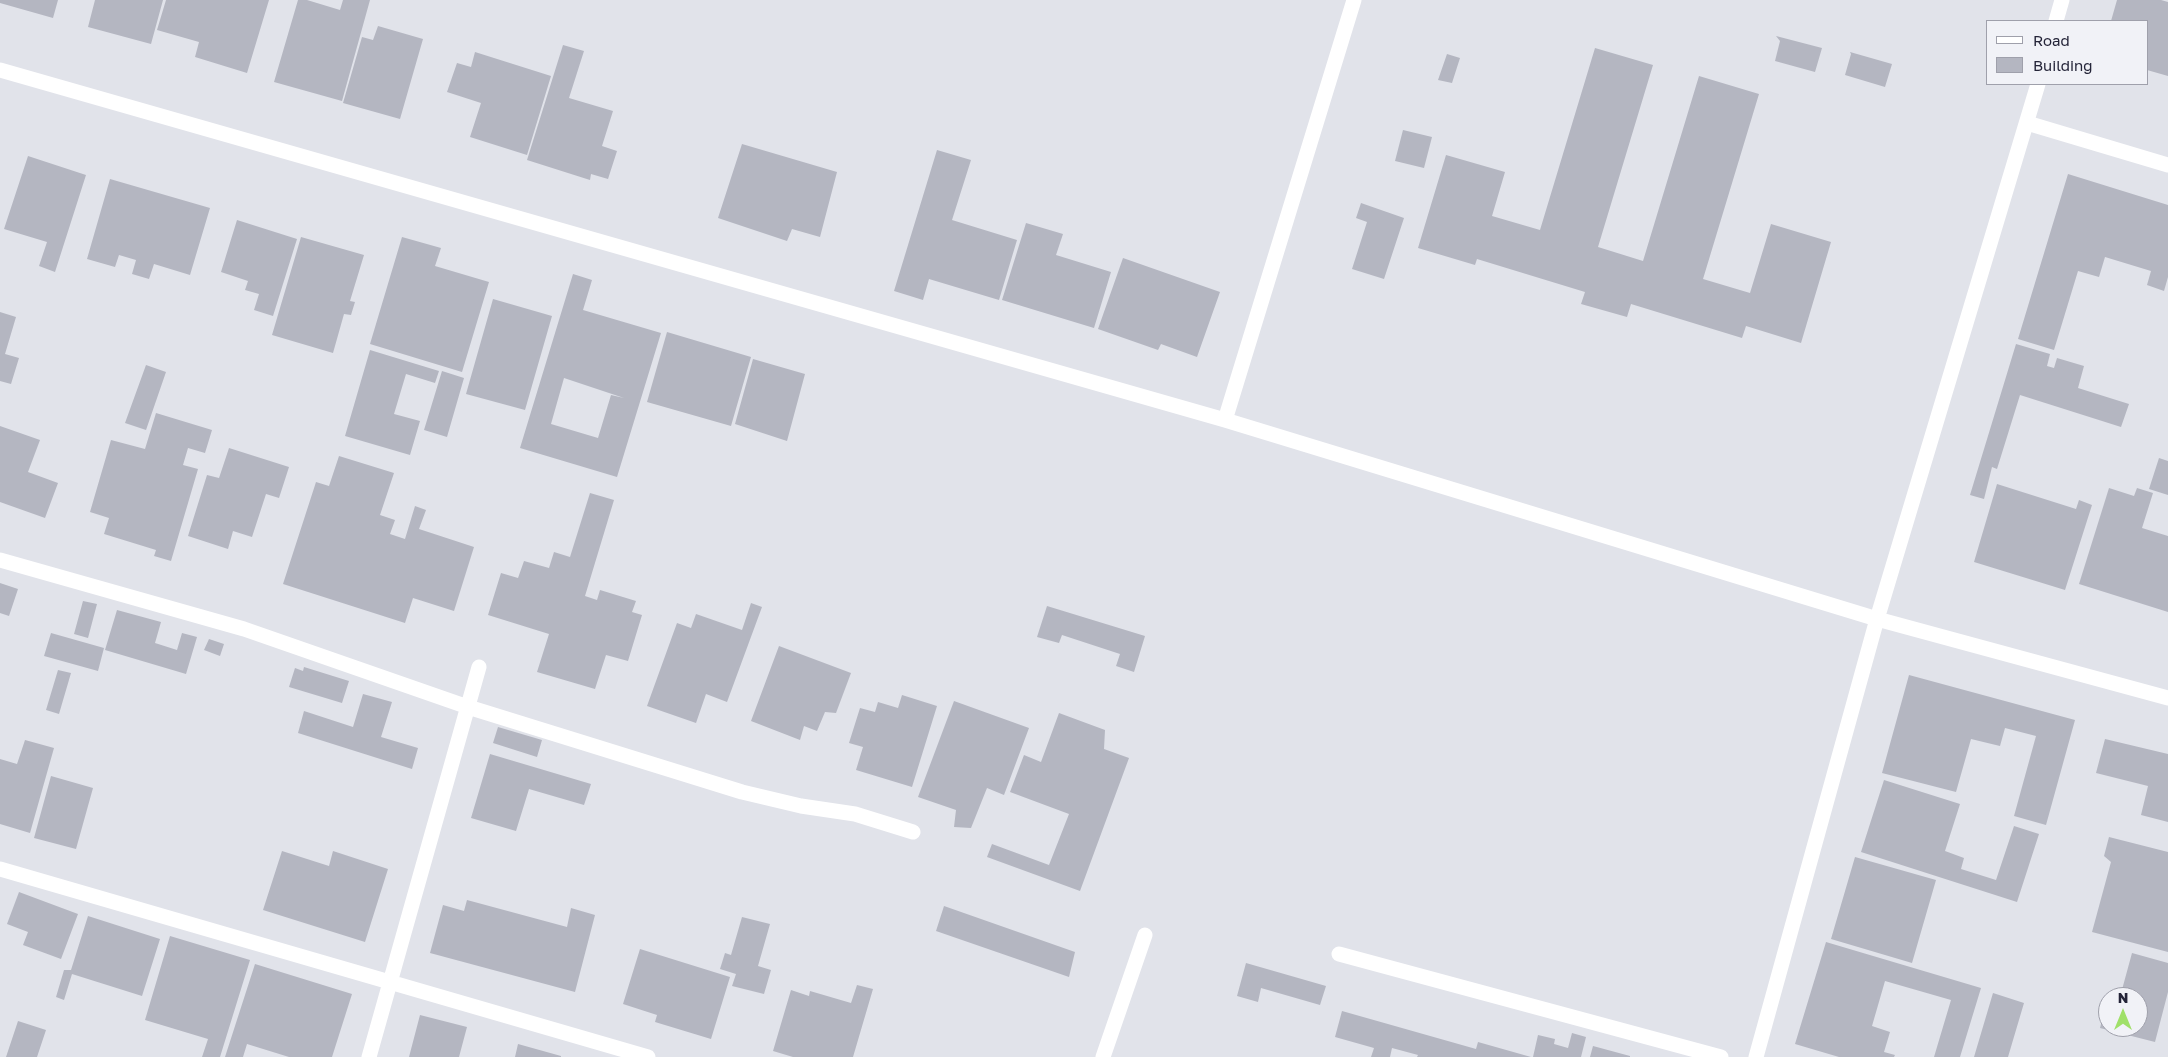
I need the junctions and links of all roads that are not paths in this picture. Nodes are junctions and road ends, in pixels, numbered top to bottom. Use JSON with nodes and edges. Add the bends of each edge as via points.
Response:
{"nodes":[{"id":1,"x":1354,"y":0,"type":"edge"},
{"id":2,"x":2062,"y":0,"type":"edge"},
{"id":3,"x":2056,"y":20,"type":"edge"},
{"id":4,"x":0,"y":70,"type":"edge"},
{"id":5,"x":2038,"y":85,"type":"edge"},
{"id":6,"x":2027,"y":124,"type":"junction"},
{"id":7,"x":2168,"y":165,"type":"edge"},
{"id":8,"x":1225,"y":420,"type":"junction"},
{"id":9,"x":0,"y":560,"type":"edge"},
{"id":10,"x":1877,"y":619,"type":"junction"},
{"id":11,"x":479,"y":667,"type":"dead end"},
{"id":12,"x":2168,"y":698,"type":"edge"},
{"id":13,"x":468,"y":707,"type":"junction"},
{"id":14,"x":913,"y":832,"type":"dead end"},
{"id":15,"x":0,"y":869,"type":"edge"},
{"id":16,"x":1145,"y":935,"type":"dead end"},
{"id":17,"x":1339,"y":954,"type":"dead end"},
{"id":18,"x":390,"y":984,"type":"junction"},
{"id":19,"x":369,"y":1057,"type":"edge"},
{"id":20,"x":648,"y":1057,"type":"edge"},
{"id":21,"x":1103,"y":1057,"type":"edge"},
{"id":22,"x":1721,"y":1057,"type":"edge"},
{"id":23,"x":1756,"y":1057,"type":"edge"}],
"edges":[{"from":1,"to":8,"type":"street"},
{"from":2,"to":3,"type":"street"},
{"from":4,"to":8,"type":"street"},
{"from":5,"to":6,"type":"street"},
{"from":6,"to":7,"type":"street"},
{"from":6,"to":10,"type":"street"},
{"from":8,"to":10,"type":"street"},
{"from":9,"to":13,"type":"street","via":[[244,628]]},
{"from":10,"to":12,"type":"street"},
{"from":10,"to":23,"type":"street"},
{"from":11,"to":13,"type":"street"},
{"from":13,"to":14,"type":"street","via":[[742,792],[855,814]]},
{"from":13,"to":18,"type":"street"},
{"from":15,"to":18,"type":"street"},
{"from":16,"to":21,"type":"street"},
{"from":17,"to":22,"type":"street"},
{"from":18,"to":19,"type":"street"},
{"from":18,"to":20,"type":"street"}]}
